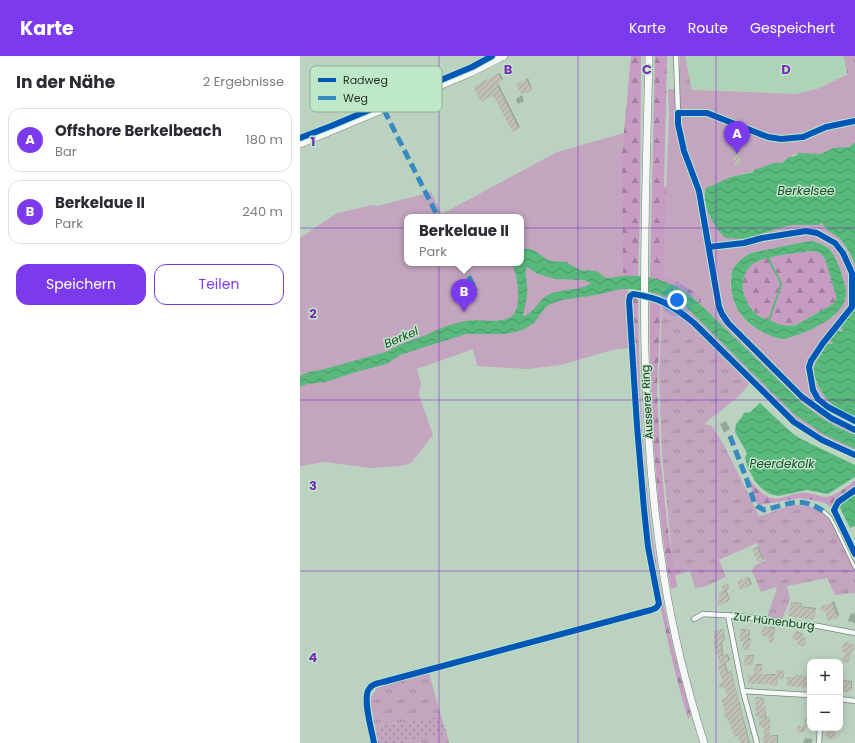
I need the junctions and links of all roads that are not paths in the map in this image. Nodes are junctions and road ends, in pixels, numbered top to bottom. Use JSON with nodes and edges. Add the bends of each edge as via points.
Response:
{"nodes":[{"id":1,"x":504,"y":56,"type":"edge"},
{"id":2,"x":649,"y":56,"type":"edge"},
{"id":3,"x":676,"y":56,"type":"edge"},
{"id":4,"x":442,"y":85,"type":"edge"},
{"id":5,"x":377,"y":112,"type":"edge"},
{"id":6,"x":678,"y":113,"type":"dead end"},
{"id":7,"x":300,"y":144,"type":"edge"},
{"id":8,"x":823,"y":511,"type":"dead end"},
{"id":9,"x":855,"y":568,"type":"edge"},
{"id":10,"x":728,"y":615,"type":"junction"},
{"id":11,"x":694,"y":619,"type":"dead end"},
{"id":12,"x":855,"y":633,"type":"edge"},
{"id":13,"x":743,"y":691,"type":"junction"},
{"id":14,"x":807,"y":695,"type":"edge"},
{"id":15,"x":843,"y":699,"type":"edge"},
{"id":16,"x":854,"y":701,"type":"edge"},
{"id":17,"x":820,"y":731,"type":"edge"},
{"id":18,"x":704,"y":743,"type":"edge"},
{"id":19,"x":756,"y":743,"type":"edge"},
{"id":20,"x":820,"y":743,"type":"edge"}],
"edges":[{"from":1,"to":4,"type":"main road"},
{"from":2,"to":18,"type":"main road","name":"Äusserer Ring","via":[[644,354],[650,455],[664,577],[683,669]]},
{"from":3,"to":6,"type":"street"},
{"from":5,"to":7,"type":"main road"},
{"from":8,"to":9,"type":"lane","via":[[834,524]]},
{"from":10,"to":11,"type":"street","name":"Zur Hünenburg","via":[[703,614]]},
{"from":10,"to":12,"type":"street","name":"Zur Hünenburg"},
{"from":10,"to":13,"type":"street"},
{"from":13,"to":14,"type":"street"},
{"from":13,"to":19,"type":"street"},
{"from":15,"to":16,"type":"street"},
{"from":17,"to":20,"type":"street"}]}
